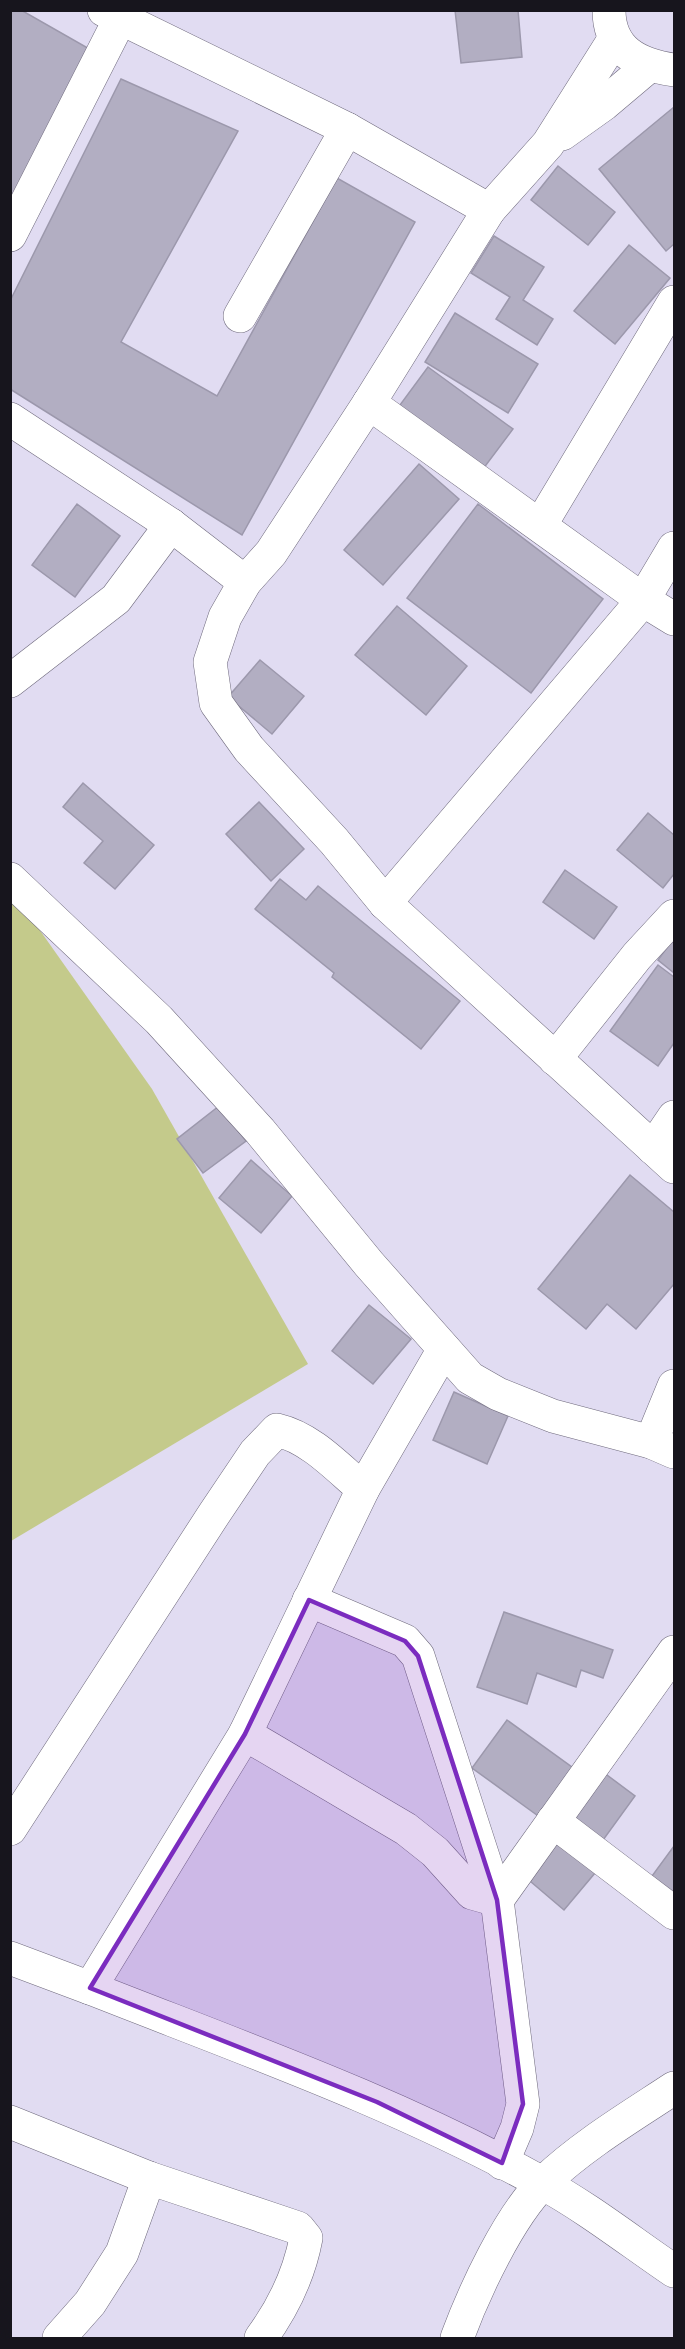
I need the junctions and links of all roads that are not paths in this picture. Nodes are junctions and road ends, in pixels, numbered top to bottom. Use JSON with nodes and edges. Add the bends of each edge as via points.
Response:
{"nodes":[{"id":1,"x":112,"y":15,"type":"edge"},
{"id":2,"x":609,"y":19,"type":"edge"},
{"id":3,"x":662,"y":68,"type":"edge"},
{"id":4,"x":347,"y":129,"type":"junction"},
{"id":5,"x":548,"y":144,"type":"junction"},
{"id":6,"x":489,"y":210,"type":"junction"},
{"id":7,"x":10,"y":235,"type":"edge"},
{"id":8,"x":675,"y":302,"type":"edge"},
{"id":9,"x":240,"y":316,"type":"dead end"},
{"id":10,"x":369,"y":403,"type":"junction"},
{"id":11,"x":10,"y":419,"type":"edge"},
{"id":12,"x":541,"y":524,"type":"junction"},
{"id":13,"x":171,"y":525,"type":"junction"},
{"id":14,"x":675,"y":548,"type":"edge"},
{"id":15,"x":245,"y":582,"type":"junction"},
{"id":16,"x":643,"y":600,"type":"junction"},
{"id":17,"x":675,"y":620,"type":"edge"},
{"id":18,"x":10,"y":681,"type":"edge"},
{"id":19,"x":10,"y":879,"type":"edge"},
{"id":20,"x":385,"y":903,"type":"junction"},
{"id":21,"x":675,"y":916,"type":"edge"},
{"id":22,"x":555,"y":1059,"type":"junction"},
{"id":23,"x":675,"y":1117,"type":"edge"},
{"id":24,"x":664,"y":1158,"type":"edge"},
{"id":25,"x":444,"y":1349,"type":"junction"},
{"id":26,"x":675,"y":1386,"type":"edge"},
{"id":27,"x":663,"y":1447,"type":"edge"},
{"id":28,"x":363,"y":1489,"type":"junction"},
{"id":29,"x":309,"y":1600,"type":"junction"},
{"id":30,"x":675,"y":1652,"type":"edge"},
{"id":31,"x":245,"y":1734,"type":"junction"},
{"id":32,"x":554,"y":1821,"type":"junction"},
{"id":33,"x":10,"y":1829,"type":"edge"},
{"id":34,"x":497,"y":1900,"type":"junction"},
{"id":35,"x":675,"y":1914,"type":"edge"},
{"id":36,"x":10,"y":1958,"type":"edge"},
{"id":37,"x":90,"y":1988,"type":"junction"},
{"id":38,"x":675,"y":2088,"type":"edge"},
{"id":39,"x":10,"y":2122,"type":"edge"},
{"id":40,"x":502,"y":2163,"type":"junction"},
{"id":41,"x":149,"y":2178,"type":"junction"},
{"id":42,"x":543,"y":2183,"type":"junction"},
{"id":43,"x":675,"y":2271,"type":"edge"},
{"id":44,"x":58,"y":2338,"type":"edge"},
{"id":45,"x":261,"y":2338,"type":"edge"},
{"id":46,"x":458,"y":2338,"type":"edge"}],
"edges":[{"from":1,"to":4,"type":"street"},
{"from":1,"to":7,"type":"street"},
{"from":2,"to":3,"type":"street","via":[[629,56]]},
{"from":2,"to":5,"type":"street"},
{"from":3,"to":5,"type":"street"},
{"from":4,"to":6,"type":"street"},
{"from":4,"to":9,"type":"street"},
{"from":5,"to":6,"type":"street"},
{"from":6,"to":10,"type":"street"},
{"from":8,"to":12,"type":"street"},
{"from":10,"to":12,"type":"street"},
{"from":10,"to":15,"type":"street","via":[[271,553]]},
{"from":11,"to":13,"type":"street"},
{"from":12,"to":16,"type":"street"},
{"from":13,"to":15,"type":"street"},
{"from":13,"to":18,"type":"street","via":[[116,599]]},
{"from":14,"to":16,"type":"street"},
{"from":15,"to":20,"type":"street","via":[[225,617],[210,662],[216,703],[249,749]]},
{"from":16,"to":17,"type":"street"},
{"from":16,"to":20,"type":"street"},
{"from":19,"to":25,"type":"street","via":[[159,1020],[260,1131]]},
{"from":20,"to":22,"type":"street"},
{"from":21,"to":22,"type":"street","via":[[637,956]]},
{"from":22,"to":24,"type":"street"},
{"from":23,"to":24,"type":"street"},
{"from":25,"to":27,"type":"street","via":[[470,1378],[498,1394],[553,1416]]},
{"from":25,"to":28,"type":"street"},
{"from":26,"to":27,"type":"street"},
{"from":28,"to":29,"type":"street"},
{"from":28,"to":33,"type":"street","via":[[307,1442],[293,1433],[277,1430],[255,1453],[220,1505]]},
{"from":29,"to":31,"type":"street"},
{"from":29,"to":34,"type":"street","via":[[405,1641],[418,1656]]},
{"from":30,"to":32,"type":"street"},
{"from":31,"to":34,"type":"street","via":[[406,1829],[435,1852],[472,1893]]},
{"from":31,"to":37,"type":"street"},
{"from":32,"to":34,"type":"street"},
{"from":32,"to":35,"type":"street"},
{"from":34,"to":40,"type":"street","via":[[523,2104]]},
{"from":36,"to":37,"type":"street"},
{"from":37,"to":40,"type":"street","via":[[377,2102]]},
{"from":38,"to":42,"type":"street","via":[[576,2155]]},
{"from":39,"to":41,"type":"street"},
{"from":40,"to":42,"type":"street"},
{"from":41,"to":44,"type":"street","via":[[122,2253],[90,2303]]},
{"from":41,"to":45,"type":"street","via":[[287,2222],[306,2238],[281,2309]]},
{"from":42,"to":43,"type":"street"},
{"from":42,"to":46,"type":"street","via":[[524,2206],[490,2265]]}]}
